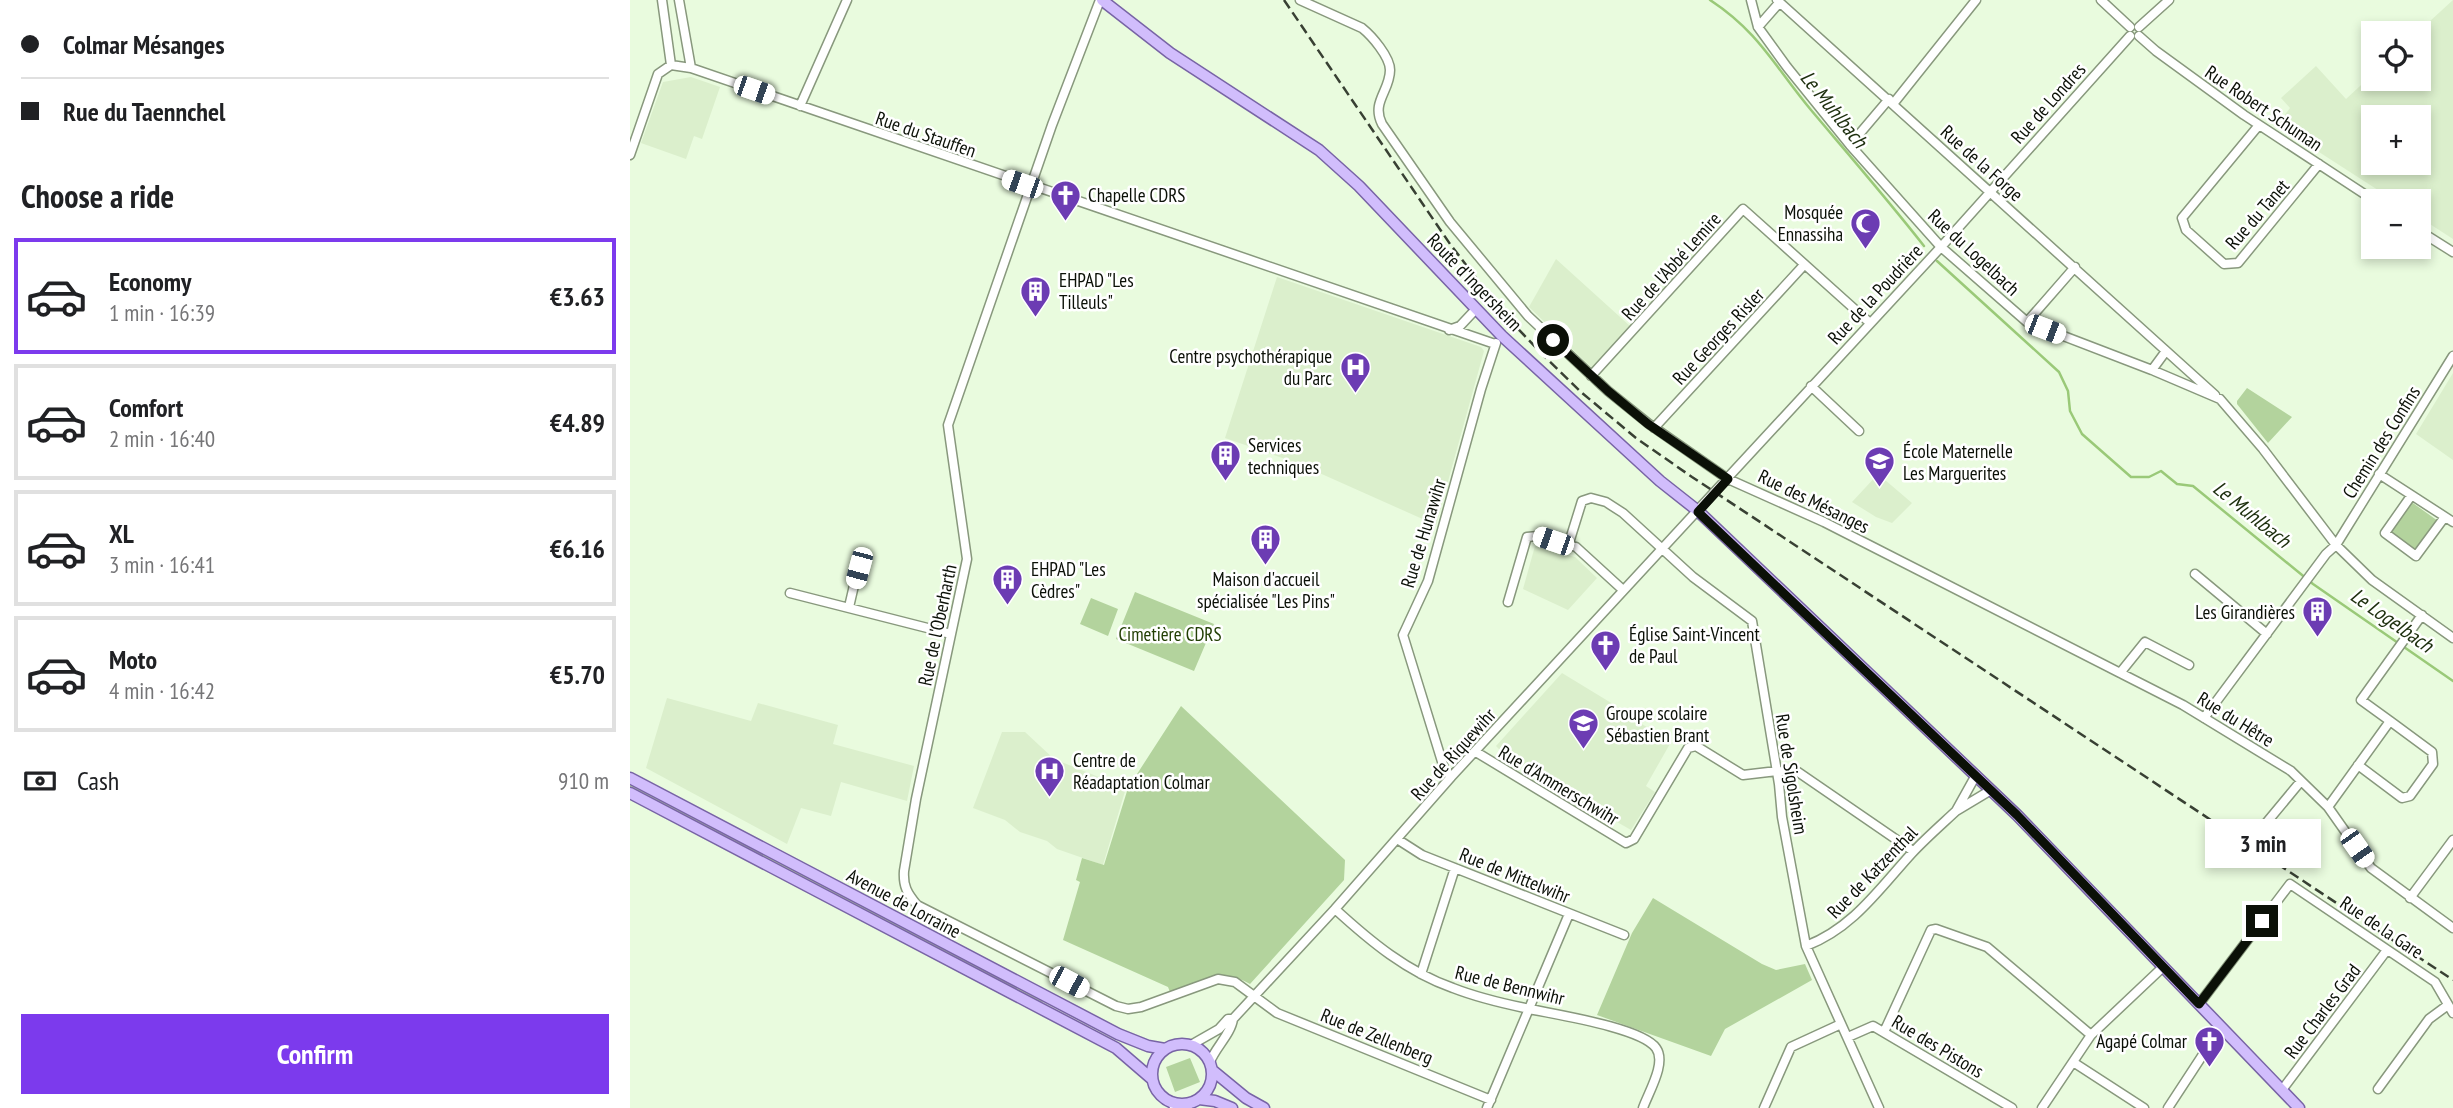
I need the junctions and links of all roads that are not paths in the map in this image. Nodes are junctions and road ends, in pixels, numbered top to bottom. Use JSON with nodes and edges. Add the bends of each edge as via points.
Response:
{"nodes":[{"id":1,"x":662,"y":0,"type":"edge"},
{"id":2,"x":679,"y":0,"type":"edge"},
{"id":3,"x":847,"y":0,"type":"edge"},
{"id":4,"x":1101,"y":0,"type":"edge"},
{"id":5,"x":1300,"y":0,"type":"edge"},
{"id":6,"x":1751,"y":0,"type":"edge"},
{"id":7,"x":1976,"y":0,"type":"edge"},
{"id":8,"x":2101,"y":0,"type":"edge"},
{"id":9,"x":2169,"y":0,"type":"edge"},
{"id":10,"x":1778,"y":1,"type":"edge"},
{"id":11,"x":1758,"y":27,"type":"junction"},
{"id":12,"x":2135,"y":32,"type":"junction"},
{"id":13,"x":671,"y":65,"type":"junction"},
{"id":14,"x":691,"y":68,"type":"junction"},
{"id":15,"x":1891,"y":101,"type":"junction"},
{"id":16,"x":800,"y":106,"type":"junction"},
{"id":17,"x":2259,"y":125,"type":"junction"},
{"id":18,"x":1850,"y":145,"type":"junction"},
{"id":19,"x":630,"y":155,"type":"edge"},
{"id":20,"x":2319,"y":164,"type":"junction"},
{"id":21,"x":1031,"y":187,"type":"junction"},
{"id":22,"x":1990,"y":192,"type":"junction"},
{"id":23,"x":2361,"y":192,"type":"edge"},
{"id":24,"x":2431,"y":238,"type":"edge"},
{"id":25,"x":1941,"y":247,"type":"junction"},
{"id":26,"x":2453,"y":252,"type":"edge"},
{"id":27,"x":1804,"y":265,"type":"junction"},
{"id":28,"x":2075,"y":267,"type":"junction"},
{"id":29,"x":1476,"y":309,"type":"junction"},
{"id":30,"x":1870,"y":323,"type":"junction"},
{"id":31,"x":2027,"y":323,"type":"junction"},
{"id":32,"x":1449,"y":330,"type":"junction"},
{"id":33,"x":1498,"y":340,"type":"junction"},
{"id":34,"x":2165,"y":351,"type":"junction"},
{"id":35,"x":2453,"y":356,"type":"edge"},
{"id":36,"x":2152,"y":370,"type":"junction"},
{"id":37,"x":1591,"y":376,"type":"junction"},
{"id":38,"x":1811,"y":386,"type":"junction"},
{"id":39,"x":2220,"y":399,"type":"junction"},
{"id":40,"x":1654,"y":428,"type":"junction"},
{"id":41,"x":1858,"y":431,"type":"dead end"},
{"id":42,"x":2379,"y":474,"type":"junction"},
{"id":43,"x":1728,"y":479,"type":"junction"},
{"id":44,"x":2411,"y":496,"type":"junction"},
{"id":45,"x":1698,"y":512,"type":"junction"},
{"id":46,"x":2444,"y":518,"type":"junction"},
{"id":47,"x":2453,"y":522,"type":"edge"},
{"id":48,"x":2336,"y":545,"type":"junction"},
{"id":49,"x":1568,"y":546,"type":"junction"},
{"id":50,"x":1662,"y":549,"type":"junction"},
{"id":51,"x":859,"y":568,"type":"dead end"},
{"id":52,"x":2195,"y":574,"type":"dead end"},
{"id":53,"x":1623,"y":590,"type":"junction"},
{"id":54,"x":790,"y":593,"type":"dead end"},
{"id":55,"x":1508,"y":602,"type":"dead end"},
{"id":56,"x":849,"y":607,"type":"junction"},
{"id":57,"x":2422,"y":615,"type":"junction"},
{"id":58,"x":951,"y":634,"type":"junction"},
{"id":59,"x":2267,"y":634,"type":"junction"},
{"id":60,"x":2453,"y":638,"type":"edge"},
{"id":61,"x":2189,"y":665,"type":"dead end"},
{"id":62,"x":2120,"y":673,"type":"junction"},
{"id":63,"x":2151,"y":689,"type":"joint"},
{"id":64,"x":2204,"y":718,"type":"junction"},
{"id":65,"x":2390,"y":721,"type":"junction"},
{"id":66,"x":1476,"y":752,"type":"junction"},
{"id":67,"x":2358,"y":765,"type":"junction"},
{"id":68,"x":1777,"y":771,"type":"junction"},
{"id":69,"x":1976,"y":775,"type":"junction"},
{"id":70,"x":1451,"y":777,"type":"junction"},
{"id":71,"x":630,"y":778,"type":"edge"},
{"id":72,"x":2301,"y":780,"type":"junction"},
{"id":73,"x":1991,"y":790,"type":"junction"},
{"id":74,"x":630,"y":793,"type":"edge"},
{"id":75,"x":2328,"y":807,"type":"junction"},
{"id":76,"x":1955,"y":811,"type":"junction"},
{"id":77,"x":2257,"y":834,"type":"dead end"},
{"id":78,"x":1397,"y":839,"type":"junction"},
{"id":79,"x":2453,"y":840,"type":"edge"},
{"id":80,"x":2450,"y":850,"type":"edge"},
{"id":81,"x":1913,"y":851,"type":"junction"},
{"id":82,"x":1455,"y":868,"type":"junction"},
{"id":83,"x":2410,"y":898,"type":"junction"},
{"id":84,"x":1335,"y":909,"type":"junction"},
{"id":85,"x":1569,"y":914,"type":"junction"},
{"id":86,"x":2453,"y":928,"type":"edge"},
{"id":87,"x":1624,"y":935,"type":"dead end"},
{"id":88,"x":1806,"y":946,"type":"junction"},
{"id":89,"x":2387,"y":950,"type":"junction"},
{"id":90,"x":2163,"y":967,"type":"dead end"},
{"id":91,"x":1421,"y":974,"type":"junction"},
{"id":92,"x":1254,"y":995,"type":"junction"},
{"id":93,"x":2199,"y":1004,"type":"junction"},
{"id":94,"x":2448,"y":1004,"type":"junction"},
{"id":95,"x":1528,"y":1009,"type":"junction"},
{"id":96,"x":2453,"y":1013,"type":"edge"},
{"id":97,"x":1233,"y":1019,"type":"junction"},
{"id":98,"x":1841,"y":1024,"type":"junction"},
{"id":99,"x":2221,"y":1027,"type":"junction"},
{"id":100,"x":1884,"y":1032,"type":"junction"},
{"id":101,"x":2091,"y":1035,"type":"junction"},
{"id":102,"x":1848,"y":1037,"type":"junction"},
{"id":103,"x":1191,"y":1045,"type":"junction"},
{"id":104,"x":1165,"y":1049,"type":"junction"},
{"id":105,"x":2073,"y":1062,"type":"junction"},
{"id":106,"x":1211,"y":1066,"type":"junction"},
{"id":107,"x":1152,"y":1079,"type":"junction"},
{"id":108,"x":2378,"y":1089,"type":"dead end"},
{"id":109,"x":2282,"y":1090,"type":"junction"},
{"id":110,"x":1192,"y":1103,"type":"edge"},
{"id":111,"x":1489,"y":1104,"type":"edge"},
{"id":112,"x":1173,"y":1105,"type":"edge"},
{"id":113,"x":1232,"y":1108,"type":"edge"},
{"id":114,"x":1264,"y":1108,"type":"edge"},
{"id":115,"x":1643,"y":1108,"type":"edge"},
{"id":116,"x":1764,"y":1108,"type":"edge"},
{"id":117,"x":1879,"y":1108,"type":"edge"},
{"id":118,"x":2011,"y":1108,"type":"edge"},
{"id":119,"x":2042,"y":1108,"type":"edge"},
{"id":120,"x":2144,"y":1108,"type":"edge"},
{"id":121,"x":2168,"y":1108,"type":"edge"},
{"id":122,"x":2300,"y":1108,"type":"edge"}],
"edges":[{"from":1,"to":13,"type":"street"},
{"from":2,"to":14,"type":"street"},
{"from":3,"to":16,"type":"street"},
{"from":4,"to":21,"type":"street","name":"Rue de l'Oberharth"},
{"from":4,"to":29,"type":"main road","name":"Route d'Ingersheim","via":[[1170,54],[1319,150]]},
{"from":5,"to":37,"type":"street","name":"Rue des Mésanges","via":[[1368,34],[1390,68],[1377,109],[1382,124],[1492,275]]},
{"from":6,"to":11,"type":"street","name":"Rue du Logelbach"},
{"from":7,"to":15,"type":"street"},
{"from":8,"to":12,"type":"street","name":"Rue Robert Schuman"},
{"from":9,"to":12,"type":"street","name":"Rue de Londres"},
{"from":10,"to":11,"type":"street"},
{"from":10,"to":15,"type":"street","name":"Rue de la Forge"},
{"from":11,"to":18,"type":"street","name":"Rue du Logelbach"},
{"from":12,"to":17,"type":"street","name":"Rue Robert Schuman"},
{"from":12,"to":22,"type":"street","name":"Rue de Londres"},
{"from":13,"to":14,"type":"street","name":"Rue du Stauffen"},
{"from":13,"to":19,"type":"street","via":[[658,74]]},
{"from":14,"to":16,"type":"street","name":"Rue du Stauffen"},
{"from":15,"to":18,"type":"street"},
{"from":15,"to":22,"type":"street","name":"Rue de la Forge"},
{"from":16,"to":21,"type":"street","name":"Rue du Stauffen"},
{"from":17,"to":20,"type":"street","name":"Rue Robert Schuman"},
{"from":17,"to":20,"type":"street","name":"Rue du Tanet","via":[[2182,218],[2186,230],[2224,264],[2238,263]]},
{"from":18,"to":25,"type":"street","name":"Rue du Logelbach"},
{"from":20,"to":23,"type":"street","name":"Rue Robert Schuman"},
{"from":21,"to":32,"type":"street","name":"Rue du Stauffen"},
{"from":21,"to":58,"type":"street","name":"Rue de l'Oberharth","via":[[948,425],[967,559]]},
{"from":22,"to":25,"type":"street","name":"Rue de la Poudrière"},
{"from":22,"to":28,"type":"street","name":"Rue de la Forge"},
{"from":24,"to":26,"type":"street"},
{"from":25,"to":30,"type":"street","name":"Rue de la Poudrière"},
{"from":25,"to":31,"type":"street","name":"Rue du Logelbach"},
{"from":27,"to":30,"type":"street","name":"Rue de l'Abbé Lemire"},
{"from":27,"to":37,"type":"street","name":"Rue de l'Abbé Lemire","via":[[1743,209]]},
{"from":27,"to":40,"type":"street","name":"Rue Georges Risler"},
{"from":28,"to":31,"type":"street"},
{"from":28,"to":34,"type":"street","name":"Rue de la Forge"},
{"from":29,"to":32,"type":"street","via":[[1460,326]]},
{"from":29,"to":33,"type":"main road","name":"Route d'Ingersheim"},
{"from":30,"to":38,"type":"street","name":"Rue de la Poudrière"},
{"from":31,"to":36,"type":"street","name":"Rue du Logelbach"},
{"from":32,"to":33,"type":"street","name":"Rue du Stauffen"},
{"from":33,"to":45,"type":"main road","name":"Route d'Ingersheim"},
{"from":33,"to":70,"type":"street","name":"Rue de Hunawihr","via":[[1428,581],[1403,635],[1444,768]]},
{"from":34,"to":36,"type":"street"},
{"from":34,"to":39,"type":"street","name":"Rue de la Forge"},
{"from":35,"to":42,"type":"street","name":"Chemin des Confins"},
{"from":36,"to":39,"type":"street","name":"Rue du Logelbach"},
{"from":37,"to":40,"type":"street","name":"Rue des Mésanges"},
{"from":38,"to":41,"type":"street"},
{"from":38,"to":43,"type":"street","name":"Rue de la Poudrière"},
{"from":39,"to":48,"type":"street","name":"Rue du Logelbach"},
{"from":40,"to":43,"type":"street","name":"Rue des Mésanges"},
{"from":42,"to":44,"type":"street"},
{"from":42,"to":48,"type":"street","name":"Chemin des Confins"},
{"from":43,"to":45,"type":"street","name":"Rue de la Poudrière"},
{"from":43,"to":62,"type":"street","name":"Rue des Mésanges","via":[[1824,522]]},
{"from":44,"to":46,"type":"street"},
{"from":44,"to":46,"type":"street","via":[[2385,533],[2416,556]]},
{"from":45,"to":50,"type":"street","name":"Rue de Riquewihr"},
{"from":45,"to":69,"type":"main road","name":"Route d'Ingersheim"},
{"from":46,"to":47,"type":"street"},
{"from":48,"to":57,"type":"street","name":"Rue du Logelbach","via":[[2372,579]]},
{"from":48,"to":59,"type":"street","name":"Chemin des Confins"},
{"from":49,"to":50,"type":"street","name":"Rue de Sigolsheim","via":[[1581,501],[1591,498],[1623,513]]},
{"from":49,"to":53,"type":"street","via":[[1576,547]]},
{"from":49,"to":55,"type":"street","via":[[1527,537]]},
{"from":50,"to":53,"type":"street","name":"Rue de Riquewihr"},
{"from":50,"to":68,"type":"street","name":"Rue de Sigolsheim","via":[[1752,621]]},
{"from":51,"to":56,"type":"street"},
{"from":52,"to":59,"type":"street"},
{"from":53,"to":66,"type":"street","name":"Rue de Riquewihr"},
{"from":54,"to":56,"type":"street"},
{"from":56,"to":58,"type":"street"},
{"from":57,"to":60,"type":"street","name":"Rue du Logelbach"},
{"from":57,"to":65,"type":"street","via":[[2361,699]]},
{"from":58,"to":92,"type":"street","name":"Rue de l'Oberharth","via":[[903,883],[917,905],[1116,1006],[1141,1007],[1218,979],[1235,982]]},
{"from":59,"to":64,"type":"street","name":"Chemin des Confins"},
{"from":61,"to":62,"type":"street","via":[[2145,642]]},
{"from":62,"to":63,"type":"street","name":"Rue des Mésanges"},
{"from":63,"to":64,"type":"street","name":"Rue du Hêtre"},
{"from":64,"to":72,"type":"street","name":"Rue du Hêtre"},
{"from":65,"to":67,"type":"street"},
{"from":65,"to":67,"type":"street","via":[[2432,752],[2433,764],[2410,796],[2402,798]]},
{"from":66,"to":68,"type":"street","name":"Rue d'Ammerschwihr","via":[[1626,843],[1634,839],[1688,748],[1696,746],[1743,775]]},
{"from":66,"to":70,"type":"street","name":"Rue de Riquewihr"},
{"from":67,"to":75,"type":"street"},
{"from":68,"to":81,"type":"street","via":[[1798,772]]},
{"from":68,"to":88,"type":"street","name":"Rue de Sigolsheim"},
{"from":69,"to":73,"type":"main road","name":"Route d'Ingersheim"},
{"from":69,"to":76,"type":"street","name":"Rue de Katzenthal"},
{"from":70,"to":78,"type":"street","name":"Rue de Riquewihr"},
{"from":71,"to":104,"type":"main road","name":"Avenue de Lorraine","via":[[1118,1034]]},
{"from":72,"to":75,"type":"street","name":"Rue du Hêtre"},
{"from":72,"to":77,"type":"street"},
{"from":73,"to":76,"type":"street","name":"Rue de Katzenthal"},
{"from":73,"to":93,"type":"main road","name":"Route d'Ingersheim"},
{"from":74,"to":107,"type":"main road","name":"Avenue de Lorraine","via":[[1116,1048]]},
{"from":75,"to":83,"type":"street","name":"Rue du Hêtre","via":[[2371,868]]},
{"from":76,"to":81,"type":"street","name":"Rue de Katzenthal"},
{"from":78,"to":82,"type":"street","name":"Rue de Mittelwihr"},
{"from":78,"to":84,"type":"street","name":"Rue de Riquewihr"},
{"from":79,"to":80,"type":"street"},
{"from":80,"to":83,"type":"street"},
{"from":81,"to":88,"type":"street","name":"Rue de Katzenthal","via":[[1856,916],[1825,939]]},
{"from":82,"to":85,"type":"street","name":"Rue de Mittelwihr"},
{"from":82,"to":91,"type":"street"},
{"from":83,"to":86,"type":"street","name":"Rue du Hêtre"},
{"from":84,"to":91,"type":"street","name":"Rue de Bennwihr","via":[[1384,951]]},
{"from":84,"to":92,"type":"street","name":"Rue de Riquewihr"},
{"from":85,"to":87,"type":"street","name":"Rue de Mittelwihr"},
{"from":85,"to":95,"type":"street"},
{"from":88,"to":98,"type":"street","name":"Rue de Sigolsheim"},
{"from":89,"to":93,"type":"street","name":"Rue de la Gare","via":[[2290,884]]},
{"from":89,"to":94,"type":"street","name":"Rue de la Gare","via":[[2435,982]]},
{"from":89,"to":109,"type":"street","name":"Rue Charles Grad"},
{"from":90,"to":101,"type":"street"},
{"from":91,"to":95,"type":"street","name":"Rue de Bennwihr","via":[[1451,988]]},
{"from":92,"to":97,"type":"street","name":"Rue de Riquewihr"},
{"from":92,"to":111,"type":"street","name":"Rue de Zellenberg","via":[[1277,1013]]},
{"from":93,"to":99,"type":"main road","name":"Route d'Ingersheim"},
{"from":94,"to":96,"type":"street","name":"Rue de la Gare"},
{"from":94,"to":108,"type":"street","via":[[2429,1019]]},
{"from":95,"to":111,"type":"street"},
{"from":95,"to":115,"type":"street","name":"Rue de Bennwihr","via":[[1613,1028],[1656,1048],[1660,1062]]},
{"from":97,"to":103,"type":"street","name":"Rue de Riquewihr"},
{"from":97,"to":106,"type":"street","name":"Rue de Riquewihr"},
{"from":98,"to":102,"type":"street","name":"Rue de Sigolsheim"},
{"from":98,"to":116,"type":"street","via":[[1791,1047]]},
{"from":99,"to":109,"type":"main road","name":"Route d'Ingersheim"},
{"from":99,"to":121,"type":"street"},
{"from":100,"to":101,"type":"street","via":[[1931,930],[1936,929],[1987,947]]},
{"from":100,"to":102,"type":"street","name":"Rue des Pistons","via":[[1873,1026]]},
{"from":100,"to":118,"type":"street","name":"Rue des Pistons"},
{"from":101,"to":105,"type":"street"},
{"from":102,"to":117,"type":"street","name":"Rue de Sigolsheim"},
{"from":103,"to":104,"type":"main road","name":"Avenue de Lorraine"},
{"from":103,"to":106,"type":"main road"},
{"from":104,"to":107,"type":"main road","via":[[1154,1062]]},
{"from":105,"to":119,"type":"street"},
{"from":105,"to":120,"type":"street"},
{"from":106,"to":110,"type":"main road","via":[[1208,1089]]},
{"from":106,"to":114,"type":"main road"},
{"from":107,"to":112,"type":"main road","name":"Avenue de Lorraine"},
{"from":109,"to":122,"type":"main road","name":"Route d'Ingersheim"},
{"from":110,"to":112,"type":"main road","name":"Avenue de Lorraine"},
{"from":110,"to":113,"type":"main road","name":"Avenue de Lorraine","via":[[1215,1101]]}]}
